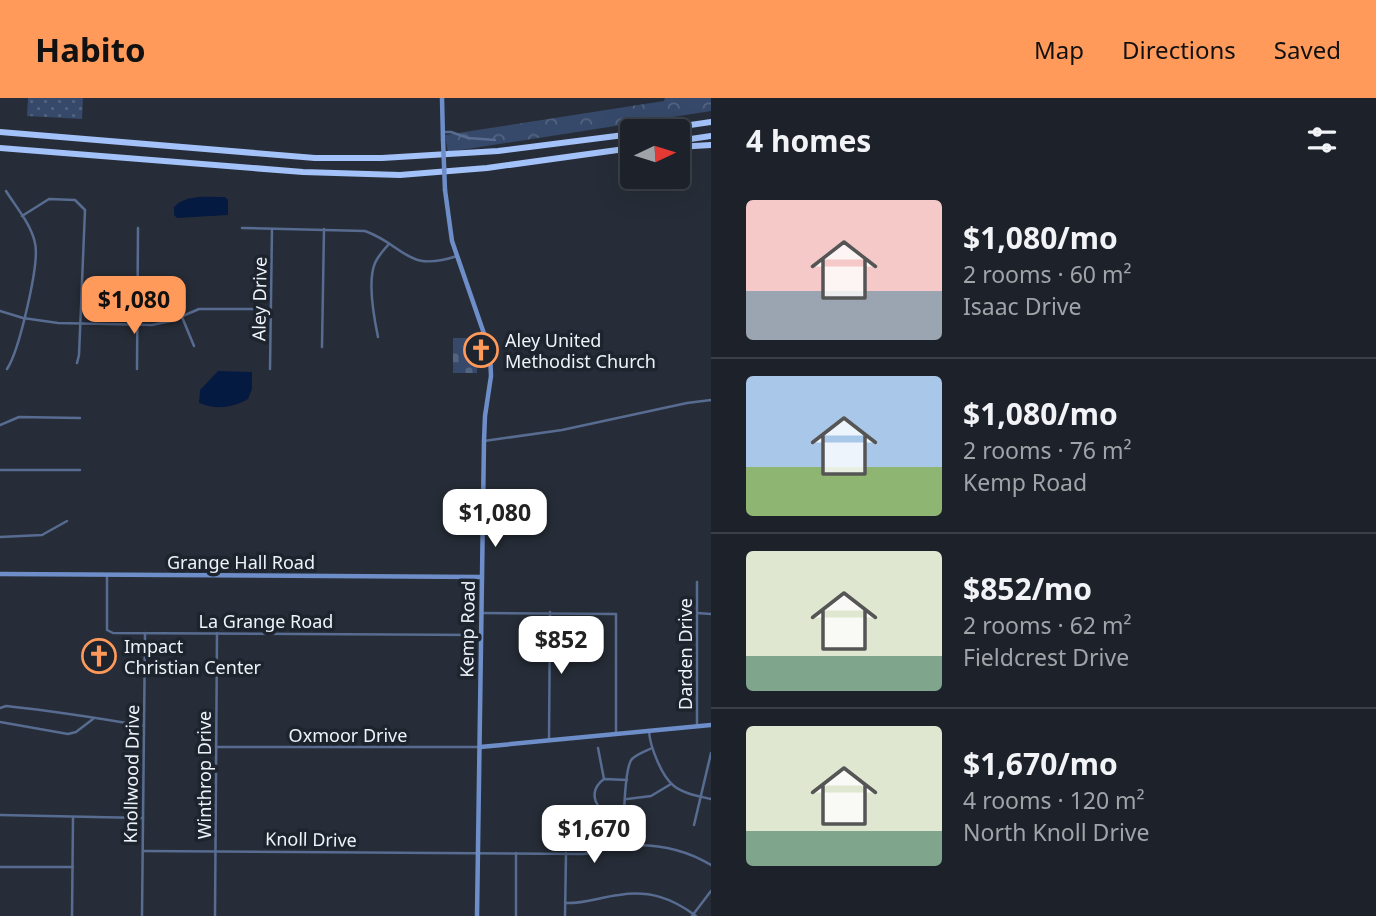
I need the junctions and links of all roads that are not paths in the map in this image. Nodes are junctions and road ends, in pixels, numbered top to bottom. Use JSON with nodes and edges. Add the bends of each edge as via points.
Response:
{"nodes":[{"id":1,"x":442,"y":98,"type":"edge"},
{"id":2,"x":711,"y":122,"type":"edge"},
{"id":3,"x":690,"y":125,"type":"edge"},
{"id":4,"x":0,"y":132,"type":"edge"},
{"id":5,"x":443,"y":132,"type":"junction"},
{"id":6,"x":620,"y":136,"type":"edge"},
{"id":7,"x":711,"y":136,"type":"edge"},
{"id":8,"x":690,"y":139,"type":"edge"},
{"id":9,"x":495,"y":140,"type":"dead end"},
{"id":10,"x":711,"y":145,"type":"edge"},
{"id":11,"x":690,"y":146,"type":"edge"},
{"id":12,"x":0,"y":148,"type":"edge"},
{"id":13,"x":620,"y":151,"type":"edge"},
{"id":14,"x":6,"y":191,"type":"dead end"},
{"id":15,"x":22,"y":216,"type":"junction"},
{"id":16,"x":138,"y":228,"type":"dead end"},
{"id":17,"x":242,"y":228,"type":"dead end"},
{"id":18,"x":272,"y":229,"type":"junction"},
{"id":19,"x":324,"y":229,"type":"junction"},
{"id":20,"x":389,"y":243,"type":"junction"},
{"id":21,"x":457,"y":256,"type":"junction"},
{"id":22,"x":270,"y":309,"type":"junction"},
{"id":23,"x":0,"y":311,"type":"edge"},
{"id":24,"x":23,"y":317,"type":"junction"},
{"id":25,"x":182,"y":317,"type":"junction"},
{"id":26,"x":80,"y":324,"type":"junction"},
{"id":27,"x":138,"y":324,"type":"junction"},
{"id":28,"x":378,"y":337,"type":"dead end"},
{"id":29,"x":194,"y":346,"type":"dead end"},
{"id":30,"x":322,"y":347,"type":"dead end"},
{"id":31,"x":76,"y":363,"type":"dead end"},
{"id":32,"x":7,"y":369,"type":"dead end"},
{"id":33,"x":137,"y":369,"type":"dead end"},
{"id":34,"x":270,"y":369,"type":"dead end"},
{"id":35,"x":711,"y":400,"type":"edge"},
{"id":36,"x":80,"y":418,"type":"dead end"},
{"id":37,"x":0,"y":425,"type":"edge"},
{"id":38,"x":484,"y":441,"type":"junction"},
{"id":39,"x":0,"y":470,"type":"edge"},
{"id":40,"x":80,"y":470,"type":"dead end"},
{"id":41,"x":67,"y":521,"type":"dead end"},
{"id":42,"x":0,"y":537,"type":"edge"},
{"id":43,"x":0,"y":574,"type":"edge"},
{"id":44,"x":107,"y":575,"type":"junction"},
{"id":45,"x":482,"y":577,"type":"junction"},
{"id":46,"x":697,"y":582,"type":"dead end"},
{"id":47,"x":550,"y":612,"type":"junction"},
{"id":48,"x":481,"y":613,"type":"junction"},
{"id":49,"x":697,"y":614,"type":"junction"},
{"id":50,"x":711,"y":614,"type":"edge"},
{"id":51,"x":145,"y":633,"type":"junction"},
{"id":52,"x":217,"y":633,"type":"junction"},
{"id":53,"x":481,"y":635,"type":"junction"},
{"id":54,"x":0,"y":708,"type":"edge"},
{"id":55,"x":93,"y":719,"type":"junction"},
{"id":56,"x":0,"y":723,"type":"edge"},
{"id":57,"x":711,"y":725,"type":"edge"},
{"id":58,"x":144,"y":726,"type":"junction"},
{"id":59,"x":696,"y":726,"type":"junction"},
{"id":60,"x":649,"y":731,"type":"junction"},
{"id":61,"x":616,"y":734,"type":"junction"},
{"id":62,"x":549,"y":741,"type":"junction"},
{"id":63,"x":216,"y":747,"type":"junction"},
{"id":64,"x":480,"y":747,"type":"junction"},
{"id":65,"x":598,"y":748,"type":"dead end"},
{"id":66,"x":652,"y":748,"type":"junction"},
{"id":67,"x":711,"y":753,"type":"edge"},
{"id":68,"x":604,"y":779,"type":"junction"},
{"id":69,"x":627,"y":780,"type":"junction"},
{"id":70,"x":671,"y":784,"type":"junction"},
{"id":71,"x":700,"y":797,"type":"junction"},
{"id":72,"x":627,"y":799,"type":"junction"},
{"id":73,"x":711,"y":799,"type":"edge"},
{"id":74,"x":624,"y":811,"type":"junction"},
{"id":75,"x":0,"y":815,"type":"edge"},
{"id":76,"x":74,"y":816,"type":"junction"},
{"id":77,"x":143,"y":818,"type":"junction"},
{"id":78,"x":694,"y":825,"type":"dead end"},
{"id":79,"x":624,"y":846,"type":"junction"},
{"id":80,"x":143,"y":850,"type":"junction"},
{"id":81,"x":216,"y":852,"type":"junction"},
{"id":82,"x":478,"y":852,"type":"junction"},
{"id":83,"x":516,"y":853,"type":"junction"},
{"id":84,"x":566,"y":853,"type":"junction"},
{"id":85,"x":711,"y":865,"type":"edge"},
{"id":86,"x":0,"y":867,"type":"edge"},
{"id":87,"x":73,"y":867,"type":"junction"},
{"id":88,"x":711,"y":891,"type":"edge"},
{"id":89,"x":565,"y":904,"type":"junction"},
{"id":90,"x":694,"y":915,"type":"edge"},
{"id":91,"x":72,"y":916,"type":"edge"},
{"id":92,"x":142,"y":916,"type":"edge"},
{"id":93,"x":215,"y":916,"type":"edge"},
{"id":94,"x":477,"y":916,"type":"edge"},
{"id":95,"x":516,"y":916,"type":"edge"},
{"id":96,"x":565,"y":916,"type":"edge"}],
"edges":[{"from":1,"to":5,"type":"main road","name":"Kemp Road"},
{"from":2,"to":3,"type":"highway"},
{"from":4,"to":6,"type":"highway","via":[[315,158],[498,151]]},
{"from":5,"to":9,"type":"street"},
{"from":5,"to":21,"type":"main road","name":"Kemp Road","bridge":true,"via":[[448,222]]},
{"from":7,"to":8,"type":"highway"},
{"from":10,"to":11,"type":"highway"},
{"from":12,"to":13,"type":"highway","via":[[355,175],[487,169]]},
{"from":14,"to":15,"type":"street"},
{"from":15,"to":24,"type":"street","via":[[37,254]]},
{"from":15,"to":26,"type":"street","via":[[52,198],[75,200],[84,208]]},
{"from":16,"to":27,"type":"street"},
{"from":17,"to":18,"type":"street"},
{"from":18,"to":19,"type":"street"},
{"from":18,"to":22,"type":"street","name":"Aley Drive"},
{"from":19,"to":20,"type":"street","via":[[365,230]]},
{"from":19,"to":30,"type":"street"},
{"from":20,"to":21,"type":"street","via":[[418,261]]},
{"from":20,"to":28,"type":"street","via":[[373,271]]},
{"from":21,"to":38,"type":"main road","name":"Kemp Road","via":[[490,351]]},
{"from":22,"to":25,"type":"street","via":[[208,309]]},
{"from":22,"to":34,"type":"street","name":"Aley Drive"},
{"from":23,"to":24,"type":"street"},
{"from":24,"to":26,"type":"street"},
{"from":24,"to":32,"type":"street"},
{"from":25,"to":27,"type":"street","via":[[161,324]]},
{"from":25,"to":29,"type":"street"},
{"from":26,"to":27,"type":"street"},
{"from":26,"to":31,"type":"street"},
{"from":27,"to":33,"type":"street"},
{"from":35,"to":38,"type":"street"},
{"from":36,"to":37,"type":"street","via":[[19,417]]},
{"from":38,"to":45,"type":"main road","name":"Kemp Road"},
{"from":39,"to":40,"type":"street"},
{"from":41,"to":42,"type":"street","via":[[42,535]]},
{"from":43,"to":44,"type":"main road","name":"Grange Hall Road"},
{"from":44,"to":45,"type":"main road","name":"Grange Hall Road"},
{"from":44,"to":51,"type":"street","name":"La Grange Road","via":[[107,630]]},
{"from":45,"to":48,"type":"main road","name":"Kemp Road"},
{"from":46,"to":49,"type":"street","name":"Darden Drive"},
{"from":47,"to":48,"type":"street"},
{"from":47,"to":61,"type":"street","via":[[613,613],[618,618]]},
{"from":47,"to":62,"type":"street"},
{"from":48,"to":53,"type":"main road","name":"Kemp Road"},
{"from":49,"to":50,"type":"street"},
{"from":49,"to":59,"type":"street","name":"Darden Drive"},
{"from":51,"to":52,"type":"street","name":"La Grange Road"},
{"from":51,"to":58,"type":"street","name":"Knollwood Drive"},
{"from":52,"to":53,"type":"street","name":"La Grange Road"},
{"from":52,"to":63,"type":"street","name":"Winthrop Drive"},
{"from":53,"to":64,"type":"main road","name":"Kemp Road"},
{"from":54,"to":55,"type":"street"},
{"from":55,"to":56,"type":"street","via":[[70,734]]},
{"from":55,"to":58,"type":"street"},
{"from":57,"to":59,"type":"main road"},
{"from":58,"to":77,"type":"street","name":"Knollwood Drive"},
{"from":59,"to":60,"type":"main road"},
{"from":60,"to":61,"type":"main road"},
{"from":60,"to":66,"type":"street"},
{"from":61,"to":62,"type":"main road"},
{"from":62,"to":64,"type":"main road"},
{"from":63,"to":64,"type":"street","name":"Oxmoor Drive"},
{"from":63,"to":81,"type":"street","name":"Winthrop Drive"},
{"from":64,"to":82,"type":"main road","name":"Kemp Road"},
{"from":65,"to":68,"type":"street"},
{"from":66,"to":69,"type":"street","via":[[633,758]]},
{"from":66,"to":70,"type":"street"},
{"from":67,"to":71,"type":"street"},
{"from":68,"to":69,"type":"street"},
{"from":68,"to":74,"type":"street","via":[[595,790],[597,805]]},
{"from":69,"to":72,"type":"street"},
{"from":70,"to":71,"type":"street"},
{"from":70,"to":72,"type":"street","via":[[651,796]]},
{"from":71,"to":73,"type":"street"},
{"from":71,"to":78,"type":"street"},
{"from":72,"to":74,"type":"street"},
{"from":74,"to":79,"type":"street"},
{"from":75,"to":76,"type":"street"},
{"from":76,"to":77,"type":"street"},
{"from":76,"to":87,"type":"street"},
{"from":77,"to":80,"type":"street","name":"Knollwood Drive"},
{"from":79,"to":84,"type":"street","name":"Knoll Drive"},
{"from":79,"to":85,"type":"street","name":"Knoll Drive","via":[[669,848]]},
{"from":80,"to":81,"type":"street","name":"Knoll Drive"},
{"from":80,"to":92,"type":"street","name":"Knollwood Drive"},
{"from":81,"to":82,"type":"street","name":"Knoll Drive"},
{"from":81,"to":93,"type":"street","name":"Winthrop Drive"},
{"from":82,"to":83,"type":"street","name":"Knoll Drive"},
{"from":82,"to":94,"type":"main road","name":"Kemp Road"},
{"from":83,"to":84,"type":"street","name":"Knoll Drive"},
{"from":83,"to":95,"type":"street"},
{"from":84,"to":89,"type":"street"},
{"from":86,"to":87,"type":"street"},
{"from":87,"to":91,"type":"street"},
{"from":88,"to":90,"type":"street"},
{"from":89,"to":90,"type":"street","via":[[649,894]]},
{"from":89,"to":96,"type":"street"}]}
